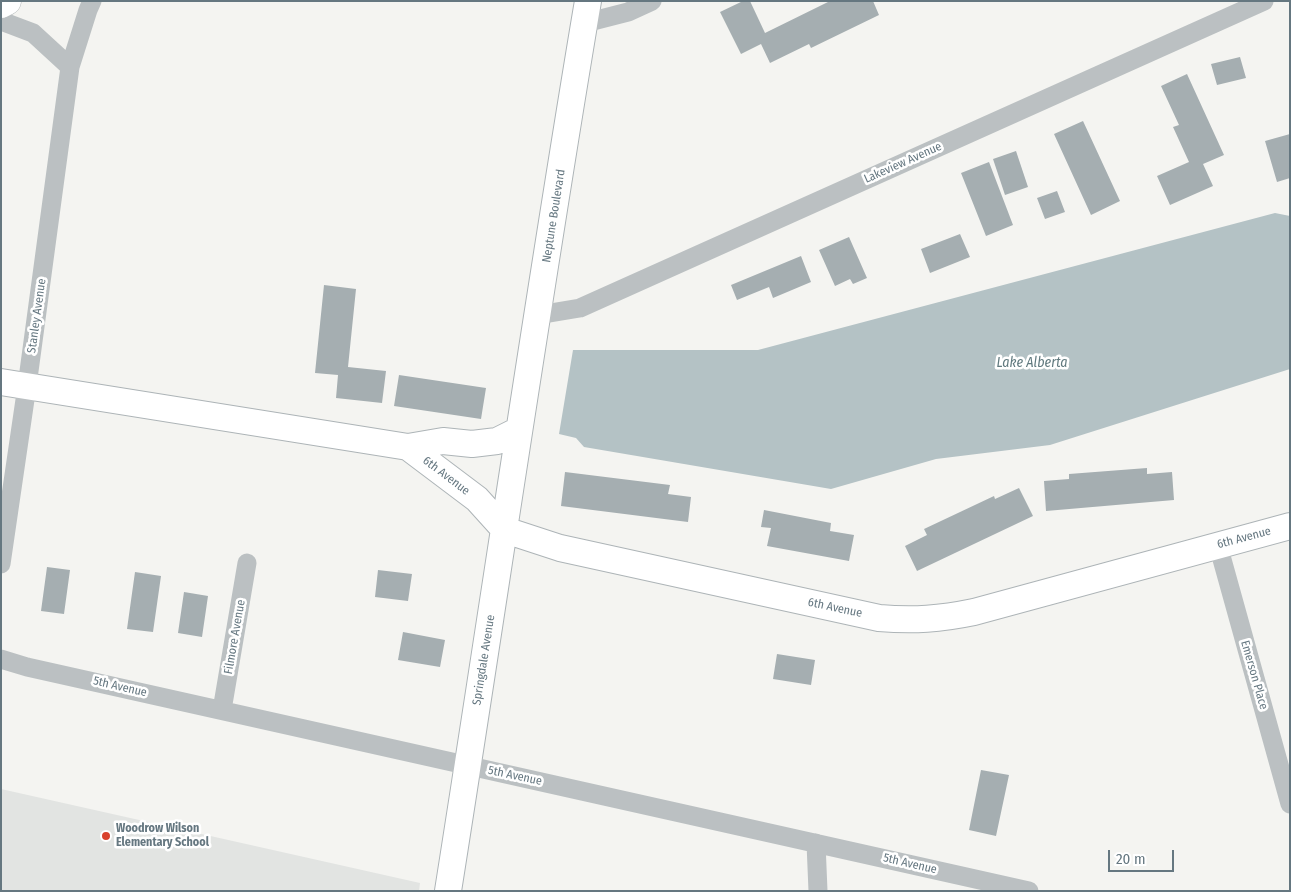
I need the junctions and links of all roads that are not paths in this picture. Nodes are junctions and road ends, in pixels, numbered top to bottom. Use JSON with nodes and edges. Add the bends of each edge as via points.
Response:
{"nodes":[{"id":1,"x":7,"y":1,"type":"edge"},
{"id":2,"x":92,"y":1,"type":"edge"},
{"id":3,"x":652,"y":1,"type":"edge"},
{"id":4,"x":1264,"y":1,"type":"edge"},
{"id":5,"x":1,"y":4,"type":"edge"},
{"id":6,"x":586,"y":12,"type":"edge"},
{"id":7,"x":1,"y":21,"type":"edge"},
{"id":8,"x":70,"y":67,"type":"junction"},
{"id":9,"x":538,"y":315,"type":"junction"},
{"id":10,"x":1,"y":382,"type":"edge"},
{"id":11,"x":28,"y":386,"type":"junction"},
{"id":12,"x":519,"y":430,"type":"junction"},
{"id":13,"x":408,"y":447,"type":"junction"},
{"id":14,"x":1290,"y":526,"type":"edge"},
{"id":15,"x":505,"y":530,"type":"junction"},
{"id":16,"x":1218,"y":545,"type":"junction"},
{"id":17,"x":247,"y":563,"type":"dead end"},
{"id":18,"x":1,"y":564,"type":"edge"},
{"id":19,"x":1,"y":659,"type":"edge"},
{"id":20,"x":222,"y":710,"type":"junction"},
{"id":21,"x":468,"y":766,"type":"junction"},
{"id":22,"x":1290,"y":804,"type":"edge"},
{"id":23,"x":816,"y":843,"type":"junction"},
{"id":24,"x":448,"y":891,"type":"edge"},
{"id":25,"x":818,"y":891,"type":"edge"},
{"id":26,"x":1029,"y":891,"type":"edge"}],
"edges":[{"from":1,"to":5,"type":"highway"},
{"from":2,"to":8,"type":"street","name":"Stanley Avenue"},
{"from":3,"to":6,"type":"street","via":[[628,12]]},
{"from":4,"to":9,"type":"street","name":"Lakeview Avenue","via":[[580,308]]},
{"from":6,"to":9,"type":"street","name":"Neptune Boulevard"},
{"from":7,"to":8,"type":"street","via":[[33,33]]},
{"from":8,"to":11,"type":"street","name":"Stanley Avenue"},
{"from":9,"to":12,"type":"street","name":"Neptune Boulevard"},
{"from":10,"to":11,"type":"street","name":"6th Avenue"},
{"from":11,"to":13,"type":"street","name":"6th Avenue"},
{"from":11,"to":18,"type":"street","name":"Stanley Avenue"},
{"from":12,"to":13,"type":"street","name":"6th Avenue","via":[[497,441],[472,444],[443,442]]},
{"from":12,"to":15,"type":"street","name":"Springdale Avenue"},
{"from":13,"to":15,"type":"street","name":"6th Avenue","via":[[477,499]]},
{"from":14,"to":16,"type":"street","name":"6th Avenue"},
{"from":15,"to":16,"type":"street","name":"6th Avenue","via":[[560,548],[879,618],[905,620],[940,619],[974,612]]},
{"from":15,"to":21,"type":"street","name":"Springdale Avenue"},
{"from":16,"to":22,"type":"street","name":"Emerson Place"},
{"from":17,"to":20,"type":"street","name":"Filmore Avenue"},
{"from":19,"to":20,"type":"street","name":"5th Avenue"},
{"from":20,"to":21,"type":"street","name":"5th Avenue"},
{"from":21,"to":23,"type":"street","name":"5th Avenue"},
{"from":21,"to":24,"type":"street","name":"Springdale Avenue"},
{"from":23,"to":25,"type":"street"},
{"from":23,"to":26,"type":"street","name":"5th Avenue"}]}
